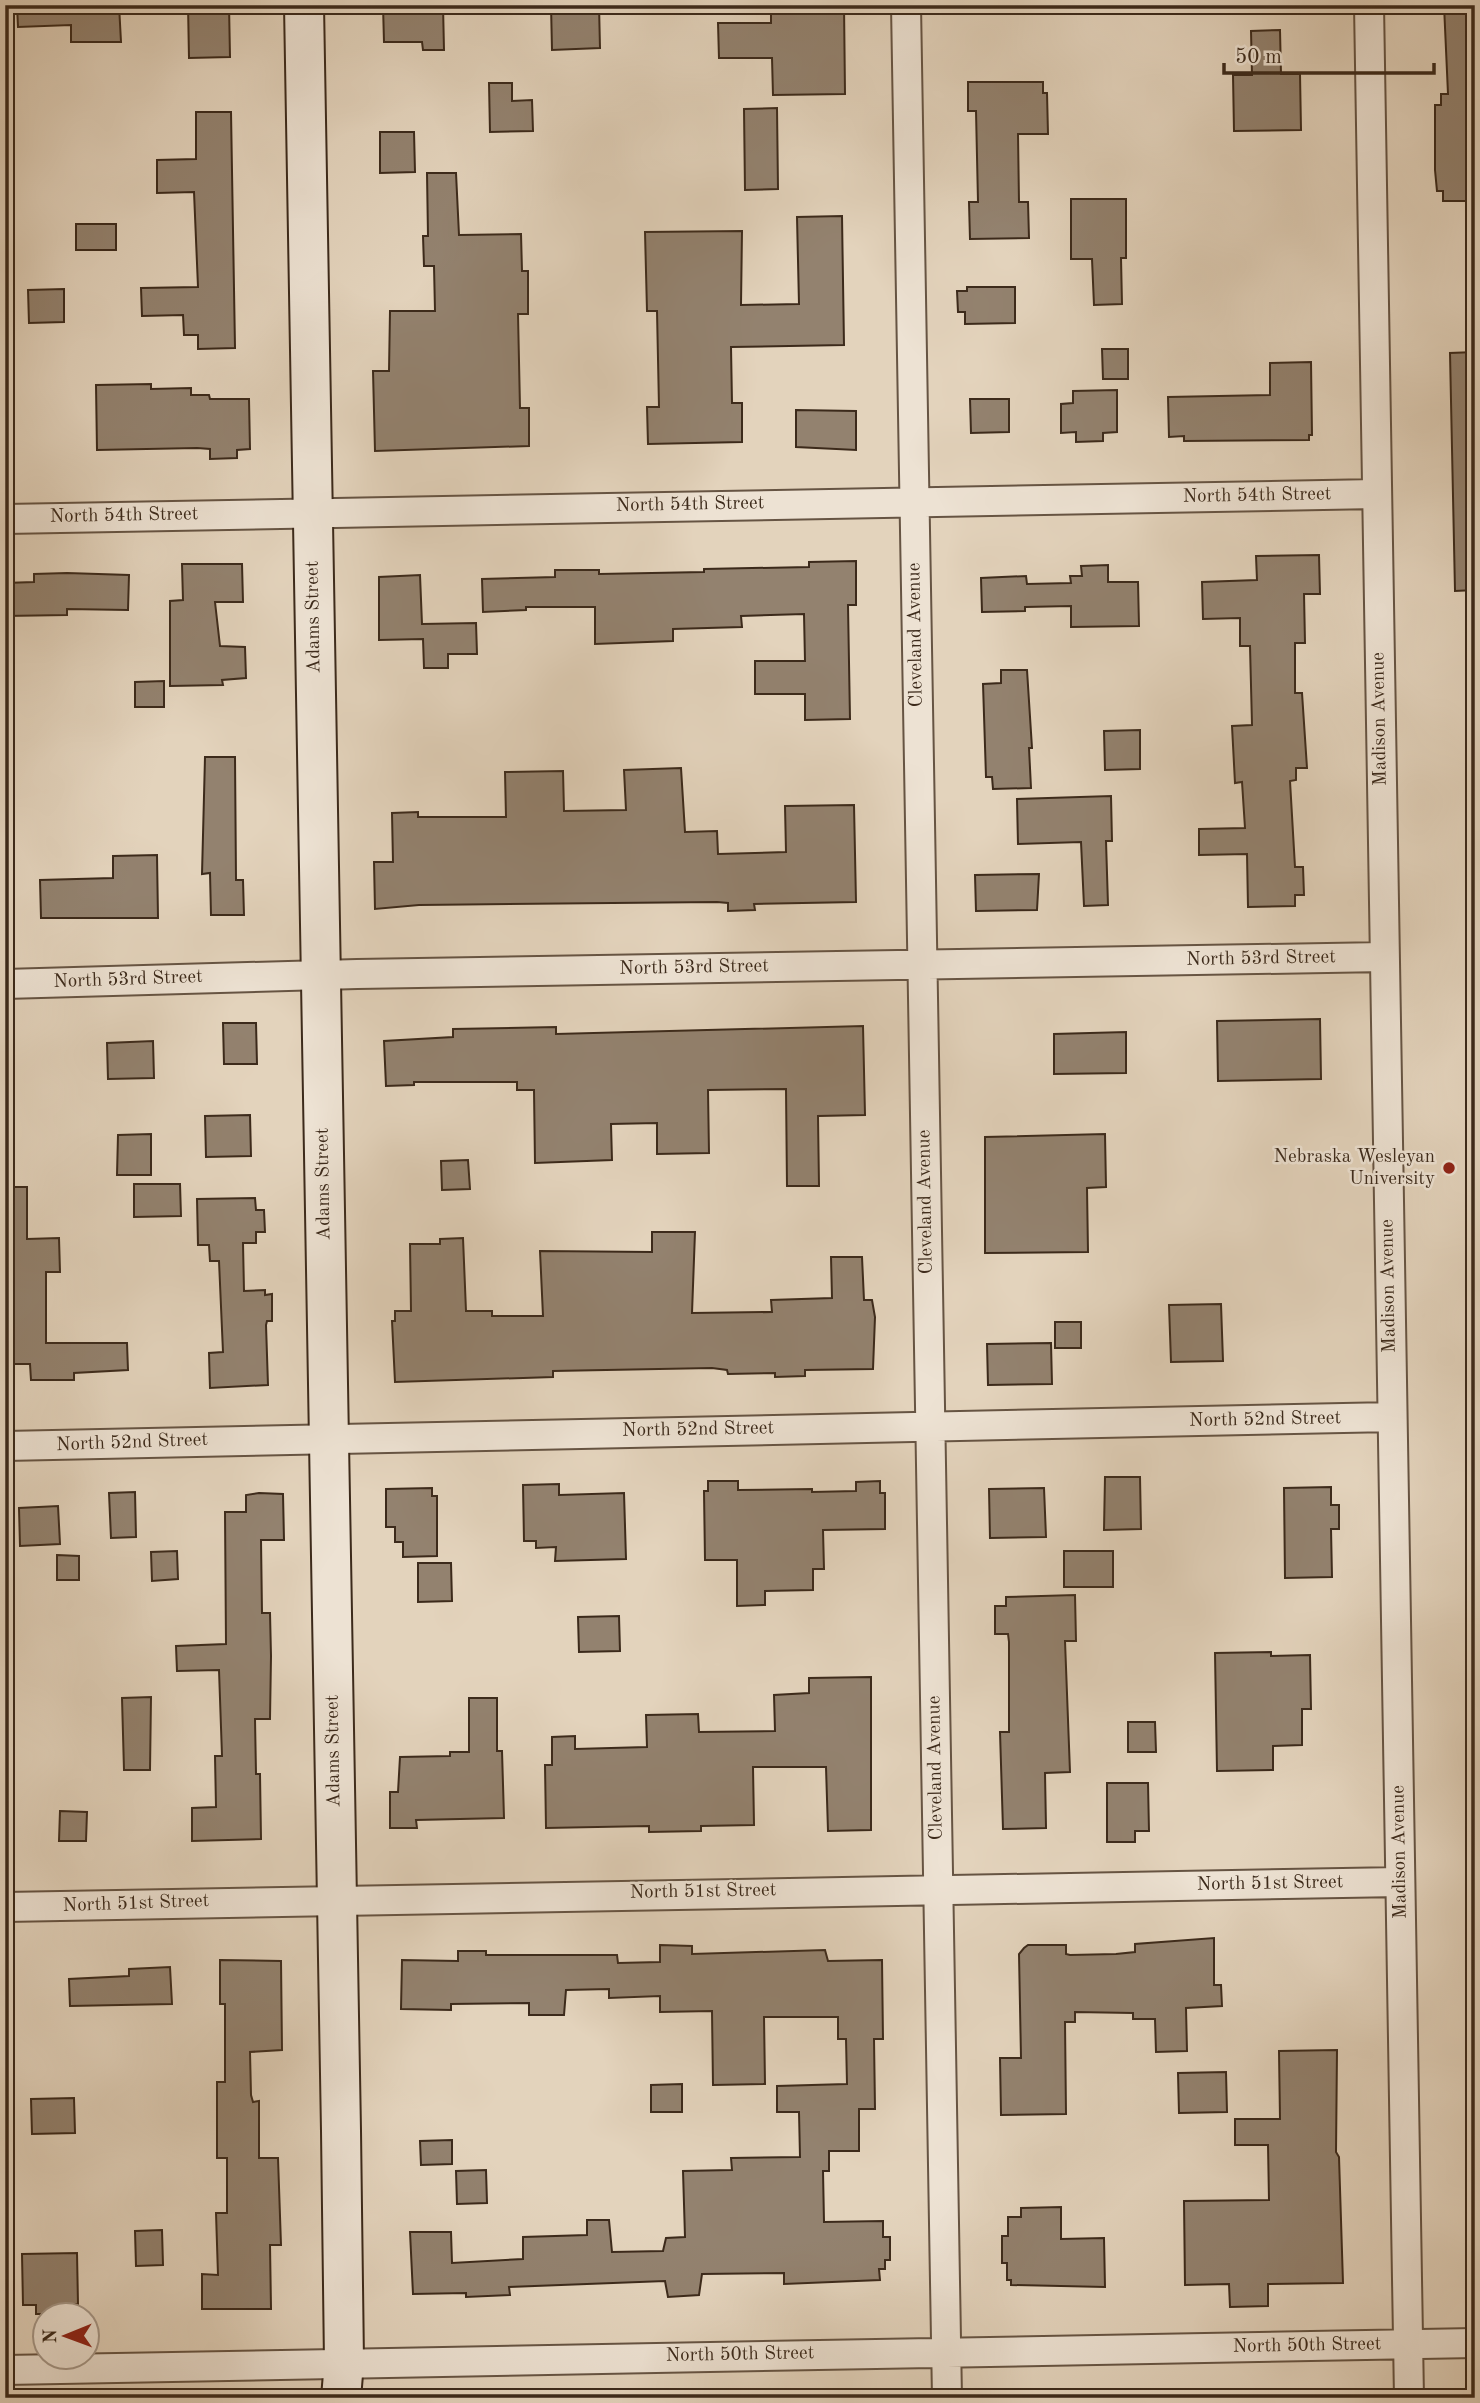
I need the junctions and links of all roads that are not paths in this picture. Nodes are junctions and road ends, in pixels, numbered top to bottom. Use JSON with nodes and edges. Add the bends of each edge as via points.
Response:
{"nodes":[{"id":1,"x":304,"y":5,"type":"edge"},
{"id":2,"x":906,"y":5,"type":"edge"},
{"id":3,"x":1369,"y":5,"type":"edge"},
{"id":4,"x":1376,"y":494,"type":"junction"},
{"id":5,"x":915,"y":502,"type":"junction"},
{"id":6,"x":313,"y":512,"type":"junction"},
{"id":7,"x":5,"y":519,"type":"edge"},
{"id":8,"x":1384,"y":957,"type":"junction"},
{"id":9,"x":923,"y":964,"type":"junction"},
{"id":10,"x":321,"y":975,"type":"junction"},
{"id":11,"x":5,"y":984,"type":"edge"},
{"id":12,"x":1392,"y":1417,"type":"junction"},
{"id":13,"x":930,"y":1426,"type":"junction"},
{"id":14,"x":329,"y":1437,"type":"junction"},
{"id":15,"x":5,"y":1446,"type":"edge"},
{"id":16,"x":1400,"y":1882,"type":"junction"},
{"id":17,"x":938,"y":1888,"type":"junction"},
{"id":18,"x":337,"y":1899,"type":"junction"},
{"id":19,"x":5,"y":1908,"type":"edge"},
{"id":20,"x":1475,"y":2343,"type":"edge"},
{"id":21,"x":1408,"y":2344,"type":"junction"},
{"id":22,"x":946,"y":2352,"type":"junction"},
{"id":23,"x":5,"y":2370,"type":"edge"},
{"id":24,"x":345,"y":2386,"type":"edge"},
{"id":25,"x":947,"y":2398,"type":"edge"},
{"id":26,"x":1409,"y":2398,"type":"edge"}],
"edges":[{"from":1,"to":6,"type":"main road","name":"Adams Street"},
{"from":2,"to":5,"type":"street","name":"Cleveland Avenue"},
{"from":3,"to":4,"type":"street","name":"Madison Avenue"},
{"from":4,"to":5,"type":"street","name":"North 54th Street"},
{"from":4,"to":8,"type":"street","name":"Madison Avenue"},
{"from":5,"to":6,"type":"street","name":"North 54th Street"},
{"from":5,"to":9,"type":"street","name":"Cleveland Avenue"},
{"from":6,"to":7,"type":"street","name":"North 54th Street"},
{"from":6,"to":10,"type":"main road","name":"Adams Street"},
{"from":8,"to":9,"type":"street","name":"North 53rd Street"},
{"from":8,"to":12,"type":"street","name":"Madison Avenue"},
{"from":9,"to":10,"type":"street","name":"North 53rd Street"},
{"from":9,"to":13,"type":"street","name":"Cleveland Avenue"},
{"from":10,"to":11,"type":"street","name":"North 53rd Street"},
{"from":10,"to":14,"type":"main road","name":"Adams Street"},
{"from":12,"to":13,"type":"street","name":"North 52nd Street"},
{"from":12,"to":16,"type":"street","name":"Madison Avenue"},
{"from":13,"to":14,"type":"street","name":"North 52nd Street"},
{"from":13,"to":17,"type":"street","name":"Cleveland Avenue"},
{"from":14,"to":15,"type":"street","name":"North 52nd Street"},
{"from":14,"to":18,"type":"main road","name":"Adams Street"},
{"from":16,"to":17,"type":"street","name":"North 51st Street"},
{"from":16,"to":21,"type":"street","name":"Madison Avenue"},
{"from":17,"to":18,"type":"street","name":"North 51st Street"},
{"from":17,"to":22,"type":"street","name":"Cleveland Avenue"},
{"from":18,"to":19,"type":"street","name":"North 51st Street"},
{"from":18,"to":24,"type":"main road","name":"Adams Street"},
{"from":20,"to":21,"type":"street","name":"North 50th Street"},
{"from":21,"to":22,"type":"street","name":"North 50th Street"},
{"from":21,"to":26,"type":"street","name":"Madison Avenue"},
{"from":22,"to":24,"type":"street","name":"North 50th Street"},
{"from":22,"to":25,"type":"street","name":"Cleveland Avenue"},
{"from":23,"to":24,"type":"street","name":"North 50th Street"}]}
